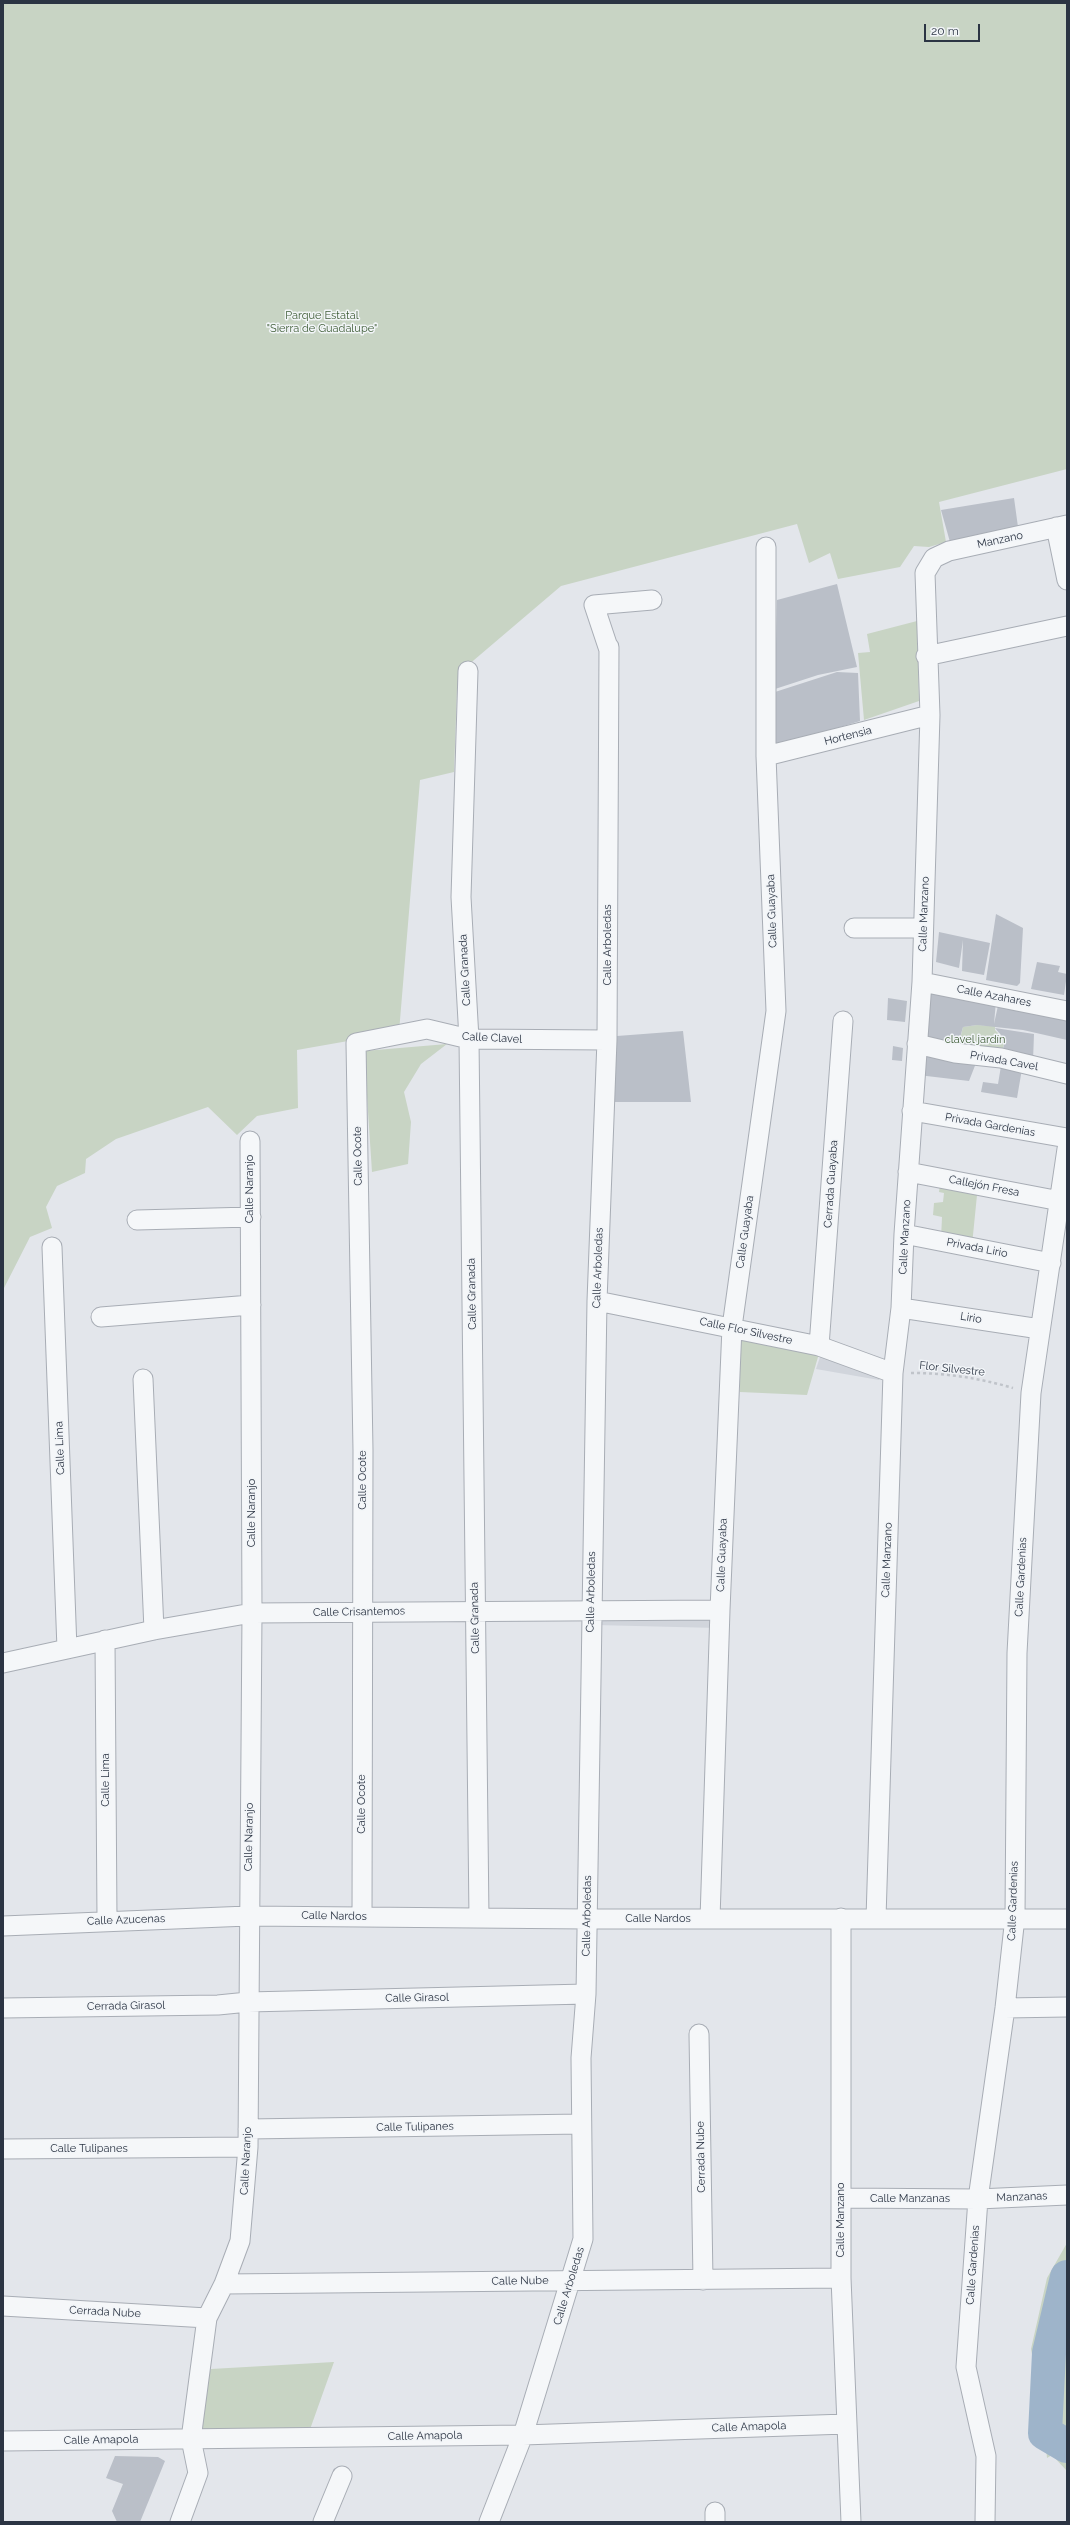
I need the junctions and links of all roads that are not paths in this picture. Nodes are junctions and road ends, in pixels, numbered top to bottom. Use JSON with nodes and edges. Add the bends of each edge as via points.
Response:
{"nodes":[{"id":1,"x":1062,"y":526,"type":"edge"},
{"id":2,"x":766,"y":547,"type":"dead end"},
{"id":3,"x":934,"y":558,"type":"joint"},
{"id":4,"x":1067,"y":580,"type":"edge"},
{"id":5,"x":652,"y":600,"type":"dead end"},
{"id":6,"x":1067,"y":626,"type":"edge"},
{"id":7,"x":926,"y":656,"type":"junction"},
{"id":8,"x":468,"y":671,"type":"dead end"},
{"id":9,"x":930,"y":715,"type":"junction"},
{"id":10,"x":766,"y":756,"type":"junction"},
{"id":11,"x":854,"y":928,"type":"dead end"},
{"id":12,"x":923,"y":928,"type":"junction"},
{"id":13,"x":922,"y":982,"type":"junction"},
{"id":14,"x":1067,"y":1011,"type":"edge"},
{"id":15,"x":843,"y":1021,"type":"dead end"},
{"id":16,"x":469,"y":1039,"type":"junction"},
{"id":17,"x":607,"y":1040,"type":"junction"},
{"id":18,"x":356,"y":1043,"type":"joint"},
{"id":19,"x":917,"y":1044,"type":"junction"},
{"id":20,"x":1067,"y":1074,"type":"edge"},
{"id":21,"x":912,"y":1111,"type":"junction"},
{"id":22,"x":1067,"y":1138,"type":"edge"},
{"id":23,"x":250,"y":1141,"type":"dead end"},
{"id":24,"x":1067,"y":1149,"type":"edge"},
{"id":25,"x":908,"y":1172,"type":"junction"},
{"id":26,"x":1060,"y":1200,"type":"junction"},
{"id":27,"x":251,"y":1217,"type":"junction"},
{"id":28,"x":136,"y":1220,"type":"dead end"},
{"id":29,"x":1062,"y":1221,"type":"edge"},
{"id":30,"x":904,"y":1234,"type":"junction"},
{"id":31,"x":52,"y":1247,"type":"dead end"},
{"id":32,"x":1051,"y":1263,"type":"junction"},
{"id":33,"x":597,"y":1301,"type":"junction"},
{"id":34,"x":251,"y":1305,"type":"junction"},
{"id":35,"x":901,"y":1308,"type":"junction"},
{"id":36,"x":101,"y":1317,"type":"dead end"},
{"id":37,"x":732,"y":1327,"type":"junction"},
{"id":38,"x":1040,"y":1329,"type":"junction"},
{"id":39,"x":819,"y":1346,"type":"junction"},
{"id":40,"x":893,"y":1373,"type":"junction"},
{"id":41,"x":143,"y":1379,"type":"dead end"},
{"id":42,"x":475,"y":1610,"type":"junction"},
{"id":43,"x":591,"y":1610,"type":"junction"},
{"id":44,"x":720,"y":1610,"type":"junction"},
{"id":45,"x":362,"y":1612,"type":"junction"},
{"id":46,"x":252,"y":1613,"type":"junction"},
{"id":47,"x":154,"y":1630,"type":"junction"},
{"id":48,"x":105,"y":1640,"type":"junction"},
{"id":49,"x":67,"y":1649,"type":"junction"},
{"id":50,"x":3,"y":1663,"type":"edge"},
{"id":51,"x":248,"y":1916,"type":"junction"},
{"id":52,"x":362,"y":1917,"type":"junction"},
{"id":53,"x":1015,"y":1917,"type":"junction"},
{"id":54,"x":479,"y":1918,"type":"junction"},
{"id":55,"x":841,"y":1918,"type":"junction"},
{"id":56,"x":876,"y":1918,"type":"junction"},
{"id":57,"x":587,"y":1919,"type":"junction"},
{"id":58,"x":710,"y":1919,"type":"junction"},
{"id":59,"x":1067,"y":1919,"type":"edge"},
{"id":60,"x":107,"y":1920,"type":"junction"},
{"id":61,"x":3,"y":1926,"type":"edge"},
{"id":62,"x":586,"y":1994,"type":"junction"},
{"id":63,"x":248,"y":2002,"type":"junction"},
{"id":64,"x":1067,"y":2007,"type":"edge"},
{"id":65,"x":3,"y":2008,"type":"edge"},
{"id":66,"x":1005,"y":2008,"type":"junction"},
{"id":67,"x":699,"y":2034,"type":"dead end"},
{"id":68,"x":581,"y":2124,"type":"junction"},
{"id":69,"x":248,"y":2138,"type":"junction"},
{"id":70,"x":3,"y":2149,"type":"edge"},
{"id":71,"x":1067,"y":2196,"type":"edge"},
{"id":72,"x":842,"y":2198,"type":"junction"},
{"id":73,"x":978,"y":2199,"type":"junction"},
{"id":74,"x":841,"y":2278,"type":"junction"},
{"id":75,"x":570,"y":2280,"type":"junction"},
{"id":76,"x":703,"y":2280,"type":"junction"},
{"id":77,"x":224,"y":2284,"type":"junction"},
{"id":78,"x":3,"y":2306,"type":"edge"},
{"id":79,"x":207,"y":2318,"type":"junction"},
{"id":80,"x":846,"y":2424,"type":"junction"},
{"id":81,"x":523,"y":2435,"type":"junction"},
{"id":82,"x":191,"y":2439,"type":"junction"},
{"id":83,"x":3,"y":2441,"type":"edge"},
{"id":84,"x":342,"y":2476,"type":"dead end"},
{"id":85,"x":180,"y":2522,"type":"edge"},
{"id":86,"x":323,"y":2522,"type":"edge"},
{"id":87,"x":490,"y":2522,"type":"edge"},
{"id":88,"x":852,"y":2522,"type":"edge"},
{"id":89,"x":985,"y":2522,"type":"edge"}],
"edges":[{"from":1,"to":3,"type":"street","name":"Manzano","via":[[949,551]]},
{"from":1,"to":4,"type":"street"},
{"from":2,"to":10,"type":"street","name":"Calle Guayaba"},
{"from":3,"to":7,"type":"street","name":"Calle Manzano","via":[[925,573]]},
{"from":5,"to":17,"type":"street","name":"Calle Arboledas","via":[[594,604],[609,649]]},
{"from":6,"to":7,"type":"street"},
{"from":7,"to":9,"type":"street","name":"Calle Manzano"},
{"from":8,"to":16,"type":"street","name":"Calle Granada","via":[[461,897]]},
{"from":9,"to":10,"type":"street","name":"Hortensia"},
{"from":9,"to":12,"type":"street","name":"Calle Manzano"},
{"from":10,"to":37,"type":"street","name":"Calle Guayaba","via":[[776,1011]]},
{"from":11,"to":12,"type":"street"},
{"from":12,"to":13,"type":"street","name":"Calle Manzano"},
{"from":13,"to":14,"type":"street","name":"Calle Azahares"},
{"from":13,"to":19,"type":"street","name":"Calle Manzano"},
{"from":15,"to":39,"type":"street","name":"Cerrada Guayaba"},
{"from":16,"to":17,"type":"street","name":"Calle Clavel"},
{"from":16,"to":18,"type":"street","name":"Calle Clavel","via":[[427,1029]]},
{"from":16,"to":42,"type":"street","name":"Calle Granada"},
{"from":17,"to":33,"type":"street","name":"Calle Arboledas"},
{"from":18,"to":45,"type":"street","name":"Calle Ocote","via":[[363,1450]]},
{"from":19,"to":20,"type":"street","name":"Privada Cavel","via":[[955,1053],[1001,1058]]},
{"from":19,"to":21,"type":"street","name":"Calle Manzano"},
{"from":21,"to":22,"type":"street","name":"Privada Gardenias"},
{"from":21,"to":25,"type":"street","name":"Calle Manzano"},
{"from":23,"to":27,"type":"street","name":"Calle Naranjo"},
{"from":24,"to":26,"type":"street","name":"Calle Gardenias"},
{"from":25,"to":26,"type":"street","name":"Callejón Fresa"},
{"from":25,"to":30,"type":"street","name":"Calle Manzano"},
{"from":26,"to":29,"type":"street","name":"Calle Gardenias"},
{"from":27,"to":28,"type":"street"},
{"from":27,"to":34,"type":"street","name":"Calle Naranjo"},
{"from":29,"to":32,"type":"street","name":"Calle Gardenias"},
{"from":30,"to":32,"type":"street","name":"Privada Lirio"},
{"from":30,"to":35,"type":"street","name":"Calle Manzano"},
{"from":31,"to":49,"type":"street","name":"Calle Lima"},
{"from":32,"to":38,"type":"street","name":"Calle Gardenias"},
{"from":33,"to":37,"type":"street","name":"Calle Flor Silvestre"},
{"from":33,"to":43,"type":"street","name":"Calle Arboledas"},
{"from":34,"to":36,"type":"street"},
{"from":34,"to":46,"type":"street","name":"Calle Naranjo"},
{"from":35,"to":38,"type":"street","name":"Lirio"},
{"from":35,"to":40,"type":"street","name":"Calle Manzano"},
{"from":37,"to":39,"type":"street","name":"Calle Flor Silvestre"},
{"from":37,"to":44,"type":"street","name":"Calle Guayaba"},
{"from":38,"to":53,"type":"street","name":"Calle Gardenias","via":[[1031,1393],[1017,1653]]},
{"from":39,"to":40,"type":"street","name":"Calle Flor Silvestre"},
{"from":40,"to":56,"type":"street","name":"Calle Manzano"},
{"from":41,"to":47,"type":"street"},
{"from":42,"to":43,"type":"street","name":"Calle Crisantemos"},
{"from":42,"to":45,"type":"street","name":"Calle Crisantemos"},
{"from":42,"to":54,"type":"street","name":"Calle Granada"},
{"from":43,"to":44,"type":"street","name":"Calle Crisantemos"},
{"from":43,"to":57,"type":"street","name":"Calle Arboledas"},
{"from":44,"to":58,"type":"street","name":"Calle Guayaba"},
{"from":45,"to":46,"type":"street","name":"Calle Crisantemos"},
{"from":45,"to":52,"type":"street","name":"Calle Ocote"},
{"from":46,"to":47,"type":"street","name":"Calle Crisantemos"},
{"from":46,"to":51,"type":"street","name":"Calle Naranjo"},
{"from":47,"to":48,"type":"street","name":"Calle Crisantemos"},
{"from":48,"to":49,"type":"street","name":"Calle Crisantemos"},
{"from":48,"to":60,"type":"street","name":"Calle Lima"},
{"from":49,"to":50,"type":"street","name":"Calle Crisantemos"},
{"from":51,"to":52,"type":"street","name":"Calle Nardos"},
{"from":51,"to":60,"type":"street","name":"Calle Azucenas"},
{"from":51,"to":63,"type":"street","name":"Calle Naranjo"},
{"from":52,"to":54,"type":"street","name":"Calle Nardos"},
{"from":53,"to":56,"type":"street","name":"Calle Nardos"},
{"from":53,"to":59,"type":"street","name":"Calle Nardos"},
{"from":53,"to":66,"type":"street","name":"Calle Gardenias"},
{"from":54,"to":57,"type":"street","name":"Calle Nardos"},
{"from":55,"to":56,"type":"street","name":"Calle Nardos"},
{"from":55,"to":58,"type":"street","name":"Calle Nardos"},
{"from":55,"to":72,"type":"street","name":"Calle Manzano"},
{"from":57,"to":58,"type":"street","name":"Calle Nardos"},
{"from":57,"to":62,"type":"street","name":"Calle Arboledas"},
{"from":60,"to":61,"type":"street","name":"Calle Azucenas"},
{"from":62,"to":63,"type":"street","name":"Calle Girasol"},
{"from":62,"to":68,"type":"street","name":"Calle Arboledas","via":[[581,2058]]},
{"from":63,"to":65,"type":"street","name":"Cerrada Girasol","via":[[218,2005]]},
{"from":63,"to":69,"type":"street","name":"Calle Naranjo"},
{"from":64,"to":66,"type":"street"},
{"from":66,"to":73,"type":"street","name":"Calle Gardenias"},
{"from":67,"to":76,"type":"street","name":"Cerrada Nube"},
{"from":68,"to":69,"type":"street","name":"Calle Tulipanes"},
{"from":68,"to":75,"type":"street","name":"Calle Arboledas","via":[[583,2240]]},
{"from":69,"to":70,"type":"street","name":"Calle Tulipanes"},
{"from":69,"to":77,"type":"street","name":"Calle Naranjo","via":[[240,2241]]},
{"from":71,"to":73,"type":"street","name":"Manzanas"},
{"from":72,"to":73,"type":"street","name":"Calle Manzanas"},
{"from":72,"to":74,"type":"street","name":"Calle Manzano"},
{"from":73,"to":89,"type":"street","name":"Calle Gardenias","via":[[966,2367],[986,2456]]},
{"from":74,"to":76,"type":"street","name":"Calle Nube"},
{"from":74,"to":80,"type":"street","name":"Calle Manzano"},
{"from":75,"to":76,"type":"street","name":"Calle Nube"},
{"from":75,"to":77,"type":"street","name":"Calle Nube"},
{"from":75,"to":81,"type":"street","name":"Calle Arboledas"},
{"from":77,"to":79,"type":"street","name":"Calle Naranjo"},
{"from":78,"to":79,"type":"street","name":"Cerrada Nube"},
{"from":79,"to":82,"type":"street","name":"Calle Naranjo"},
{"from":80,"to":81,"type":"street","name":"Calle Amapola"},
{"from":80,"to":88,"type":"street","name":"Calle Manzano"},
{"from":81,"to":82,"type":"street","name":"Calle Amapola"},
{"from":81,"to":87,"type":"street","name":"Calle Arboledas"},
{"from":82,"to":83,"type":"street","name":"Calle Amapola"},
{"from":82,"to":85,"type":"street","name":"Calle Naranjo","via":[[198,2473]]},
{"from":84,"to":86,"type":"street"}]}
